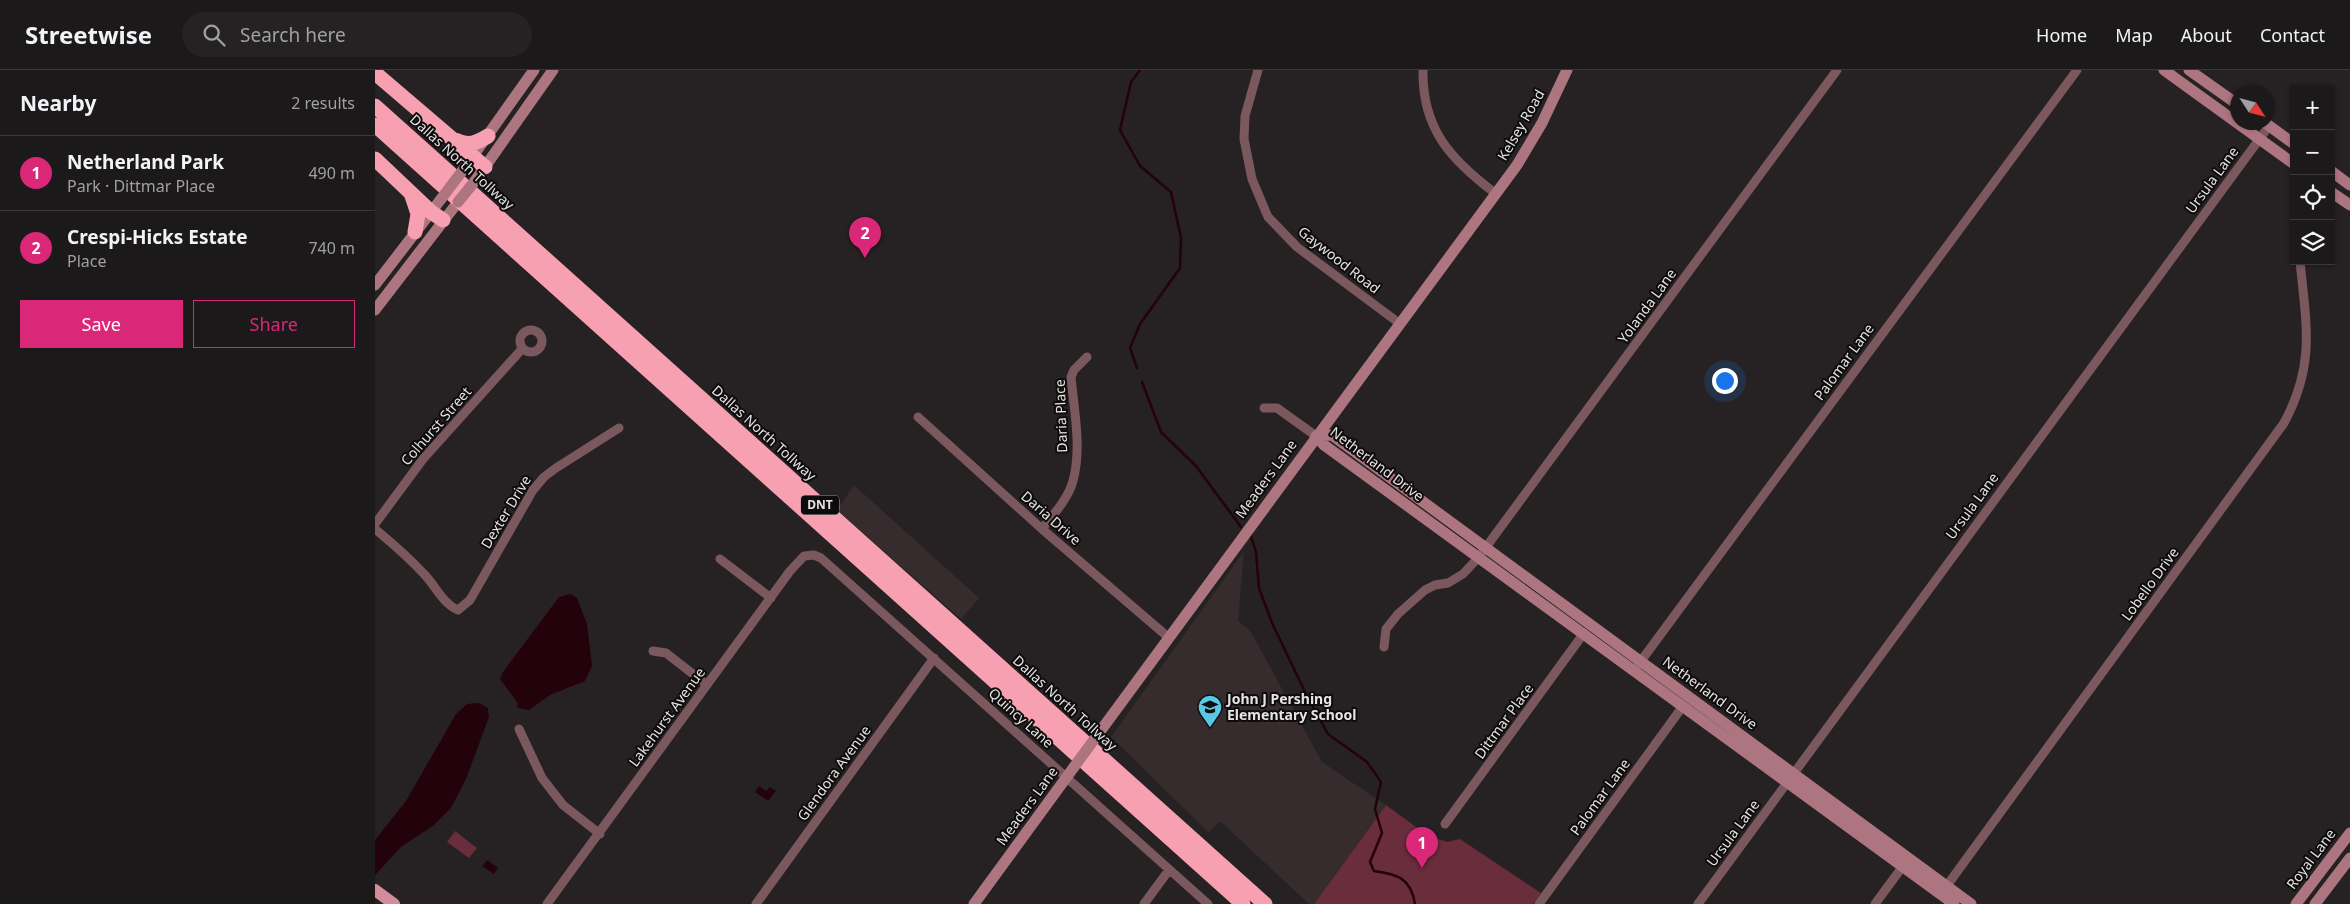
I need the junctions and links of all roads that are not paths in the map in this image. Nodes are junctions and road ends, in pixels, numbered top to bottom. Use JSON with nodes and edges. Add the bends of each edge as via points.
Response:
{"nodes":[{"id":1,"x":534,"y":70,"type":"edge"},
{"id":2,"x":553,"y":70,"type":"edge"},
{"id":3,"x":1258,"y":70,"type":"edge"},
{"id":4,"x":1423,"y":70,"type":"edge"},
{"id":5,"x":1567,"y":70,"type":"edge"},
{"id":6,"x":1837,"y":70,"type":"edge"},
{"id":7,"x":2077,"y":70,"type":"edge"},
{"id":8,"x":2165,"y":70,"type":"edge"},
{"id":9,"x":2189,"y":70,"type":"edge"},
{"id":10,"x":375,"y":74,"type":"edge"},
{"id":11,"x":2230,"y":99,"type":"edge"},
{"id":12,"x":375,"y":106,"type":"edge"},
{"id":13,"x":375,"y":126,"type":"edge"},
{"id":14,"x":2264,"y":130,"type":"edge"},
{"id":15,"x":2275,"y":130,"type":"edge"},
{"id":16,"x":488,"y":136,"type":"junction"},
{"id":17,"x":450,"y":138,"type":"junction"},
{"id":18,"x":2259,"y":139,"type":"junction"},
{"id":19,"x":2290,"y":141,"type":"edge"},
{"id":20,"x":473,"y":156,"type":"junction"},
{"id":21,"x":375,"y":159,"type":"edge"},
{"id":22,"x":2290,"y":161,"type":"edge"},
{"id":23,"x":485,"y":166,"type":"junction"},
{"id":24,"x":2335,"y":174,"type":"edge"},
{"id":25,"x":2350,"y":185,"type":"edge"},
{"id":26,"x":409,"y":191,"type":"junction"},
{"id":27,"x":1495,"y":193,"type":"junction"},
{"id":28,"x":2335,"y":195,"type":"edge"},
{"id":29,"x":2350,"y":205,"type":"edge"},
{"id":30,"x":442,"y":214,"type":"junction"},
{"id":31,"x":415,"y":232,"type":"junction"},
{"id":32,"x":2300,"y":265,"type":"edge"},
{"id":33,"x":375,"y":285,"type":"edge"},
{"id":34,"x":376,"y":306,"type":"edge"},
{"id":35,"x":1399,"y":323,"type":"junction"},
{"id":36,"x":522,"y":349,"type":"dead end"},
{"id":37,"x":1087,"y":357,"type":"dead end"},
{"id":38,"x":1264,"y":408,"type":"dead end"},
{"id":39,"x":918,"y":417,"type":"dead end"},
{"id":40,"x":619,"y":428,"type":"dead end"},
{"id":41,"x":1315,"y":436,"type":"junction"},
{"id":42,"x":375,"y":524,"type":"edge"},
{"id":43,"x":375,"y":529,"type":"edge"},
{"id":44,"x":1042,"y":529,"type":"junction"},
{"id":45,"x":1482,"y":553,"type":"junction"},
{"id":46,"x":814,"y":555,"type":"joint"},
{"id":47,"x":720,"y":559,"type":"dead end"},
{"id":48,"x":771,"y":598,"type":"junction"},
{"id":49,"x":1585,"y":633,"type":"junction"},
{"id":50,"x":1168,"y":637,"type":"junction"},
{"id":51,"x":1384,"y":647,"type":"dead end"},
{"id":52,"x":653,"y":650,"type":"dead end"},
{"id":53,"x":934,"y":658,"type":"junction"},
{"id":54,"x":1638,"y":666,"type":"junction"},
{"id":55,"x":707,"y":685,"type":"junction"},
{"id":56,"x":1683,"y":706,"type":"junction"},
{"id":57,"x":1713,"y":722,"type":"junction"},
{"id":58,"x":519,"y":729,"type":"dead end"},
{"id":59,"x":1066,"y":778,"type":"junction"},
{"id":60,"x":1790,"y":778,"type":"junction"},
{"id":61,"x":1445,"y":824,"type":"dead end"},
{"id":62,"x":2350,"y":833,"type":"edge"},
{"id":63,"x":600,"y":834,"type":"junction"},
{"id":64,"x":1866,"y":834,"type":"junction"},
{"id":65,"x":2350,"y":858,"type":"edge"},
{"id":66,"x":1903,"y":866,"type":"junction"},
{"id":67,"x":1169,"y":870,"type":"junction"},
{"id":68,"x":375,"y":890,"type":"edge"},
{"id":69,"x":1944,"y":890,"type":"junction"},
{"id":70,"x":394,"y":904,"type":"edge"},
{"id":71,"x":547,"y":904,"type":"edge"},
{"id":72,"x":756,"y":904,"type":"edge"},
{"id":73,"x":974,"y":904,"type":"edge"},
{"id":74,"x":1144,"y":904,"type":"edge"},
{"id":75,"x":1208,"y":904,"type":"edge"},
{"id":76,"x":1243,"y":904,"type":"edge"},
{"id":77,"x":1265,"y":904,"type":"edge"},
{"id":78,"x":1539,"y":904,"type":"edge"},
{"id":79,"x":1698,"y":904,"type":"edge"},
{"id":80,"x":1875,"y":904,"type":"edge"},
{"id":81,"x":1954,"y":904,"type":"edge"},
{"id":82,"x":1971,"y":904,"type":"edge"},
{"id":83,"x":2296,"y":904,"type":"edge"},
{"id":84,"x":2315,"y":904,"type":"edge"}],
"edges":[{"from":1,"to":16,"type":"street"},
{"from":2,"to":23,"type":"street"},
{"from":3,"to":35,"type":"street","name":"Gaywood Road","via":[[1245,116],[1244,139],[1252,179],[1268,217],[1297,247]]},
{"from":4,"to":27,"type":"street","via":[[1426,103],[1445,146],[1462,167]]},
{"from":5,"to":27,"type":"street","name":"Kelsey Road","via":[[1534,138]]},
{"from":6,"to":45,"type":"street","name":"Yolanda Lane"},
{"from":7,"to":54,"type":"street","name":"Palomar Lane"},
{"from":8,"to":18,"type":"street"},
{"from":9,"to":11,"type":"street"},
{"from":10,"to":17,"type":"highway"},
{"from":12,"to":77,"type":"highway","name":"Dallas North Tollway","number":"DNT"},
{"from":13,"to":76,"type":"highway","number":"DNT"},
{"from":14,"to":18,"type":"street","name":"Ursula Lane"},
{"from":15,"to":19,"type":"street"},
{"from":16,"to":17,"type":"highway","via":[[466,145]]},
{"from":16,"to":20,"type":"street"},
{"from":17,"to":20,"type":"highway"},
{"from":18,"to":22,"type":"street"},
{"from":18,"to":60,"type":"street","name":"Ursula Lane"},
{"from":20,"to":23,"type":"highway"},
{"from":20,"to":30,"type":"street","bridge":true,"via":[[441,199]]},
{"from":21,"to":26,"type":"highway"},
{"from":23,"to":30,"type":"street","bridge":true,"via":[[475,181]]},
{"from":24,"to":25,"type":"street"},
{"from":26,"to":30,"type":"highway"},
{"from":26,"to":31,"type":"highway","via":[[418,214]]},
{"from":27,"to":35,"type":"street","name":"Meaders Lane"},
{"from":28,"to":29,"type":"street"},
{"from":30,"to":31,"type":"street"},
{"from":30,"to":34,"type":"street"},
{"from":31,"to":33,"type":"street"},
{"from":32,"to":69,"type":"street","name":"Lobello Drive","via":[[2307,335],[2306,364],[2299,391],[2284,422]]},
{"from":35,"to":41,"type":"street","name":"Meaders Lane"},
{"from":36,"to":42,"type":"street","name":"Colhurst Street","via":[[423,459]]},
{"from":37,"to":44,"type":"street","name":"Daria Place","via":[[1071,377],[1077,452],[1073,481],[1061,505]]},
{"from":38,"to":41,"type":"street","via":[[1277,408]]},
{"from":39,"to":44,"type":"street","name":"Daria Drive"},
{"from":40,"to":43,"type":"street","name":"Dexter Drive","via":[[544,477],[533,490],[470,600],[458,610],[451,608],[426,575]]},
{"from":41,"to":45,"type":"street","name":"Netherland Drive"},
{"from":41,"to":50,"type":"street","name":"Meaders Lane"},
{"from":44,"to":50,"type":"street","name":"Daria Drive"},
{"from":45,"to":49,"type":"street","name":"Netherland Drive"},
{"from":45,"to":51,"type":"street","name":"Yolanda Lane","via":[[1463,574],[1425,590],[1398,614],[1386,629]]},
{"from":45,"to":54,"type":"street","name":"Netherland Drive"},
{"from":46,"to":48,"type":"street","name":"Lakehurst Avenue","via":[[804,556]]},
{"from":46,"to":53,"type":"street","name":"Quincy Lane"},
{"from":47,"to":48,"type":"street"},
{"from":48,"to":55,"type":"street","name":"Lakehurst Avenue"},
{"from":49,"to":54,"type":"street","name":"Netherland Drive"},
{"from":49,"to":61,"type":"street","name":"Dittmar Place"},
{"from":50,"to":59,"type":"street","name":"Meaders Lane","bridge":true},
{"from":52,"to":55,"type":"street","via":[[666,653]]},
{"from":53,"to":59,"type":"street","name":"Quincy Lane"},
{"from":53,"to":72,"type":"street","name":"Glendora Avenue"},
{"from":54,"to":56,"type":"street","name":"Netherland Drive"},
{"from":54,"to":57,"type":"street","name":"Netherland Drive"},
{"from":55,"to":63,"type":"street","name":"Lakehurst Avenue"},
{"from":56,"to":57,"type":"street","name":"Netherland Drive"},
{"from":56,"to":78,"type":"street","name":"Palomar Lane"},
{"from":57,"to":60,"type":"street","name":"Netherland Drive"},
{"from":58,"to":63,"type":"street","via":[[542,778],[563,804]]},
{"from":59,"to":67,"type":"street","name":"Quincy Lane"},
{"from":59,"to":73,"type":"street","name":"Meaders Lane"},
{"from":60,"to":64,"type":"street","name":"Netherland Drive"},
{"from":60,"to":79,"type":"street","name":"Ursula Lane"},
{"from":62,"to":83,"type":"street","name":"Royal Lane"},
{"from":63,"to":71,"type":"street","name":"Lakehurst Avenue"},
{"from":64,"to":66,"type":"street","name":"Netherland Drive"},
{"from":64,"to":69,"type":"street","name":"Netherland Drive"},
{"from":65,"to":84,"type":"street"},
{"from":66,"to":69,"type":"street","name":"Netherland Drive"},
{"from":66,"to":80,"type":"street"},
{"from":67,"to":74,"type":"street"},
{"from":67,"to":75,"type":"street","name":"Quincy Lane"},
{"from":68,"to":70,"type":"main road"},
{"from":69,"to":81,"type":"street","name":"Netherland Drive"},
{"from":69,"to":82,"type":"street","name":"Netherland Drive"}]}
